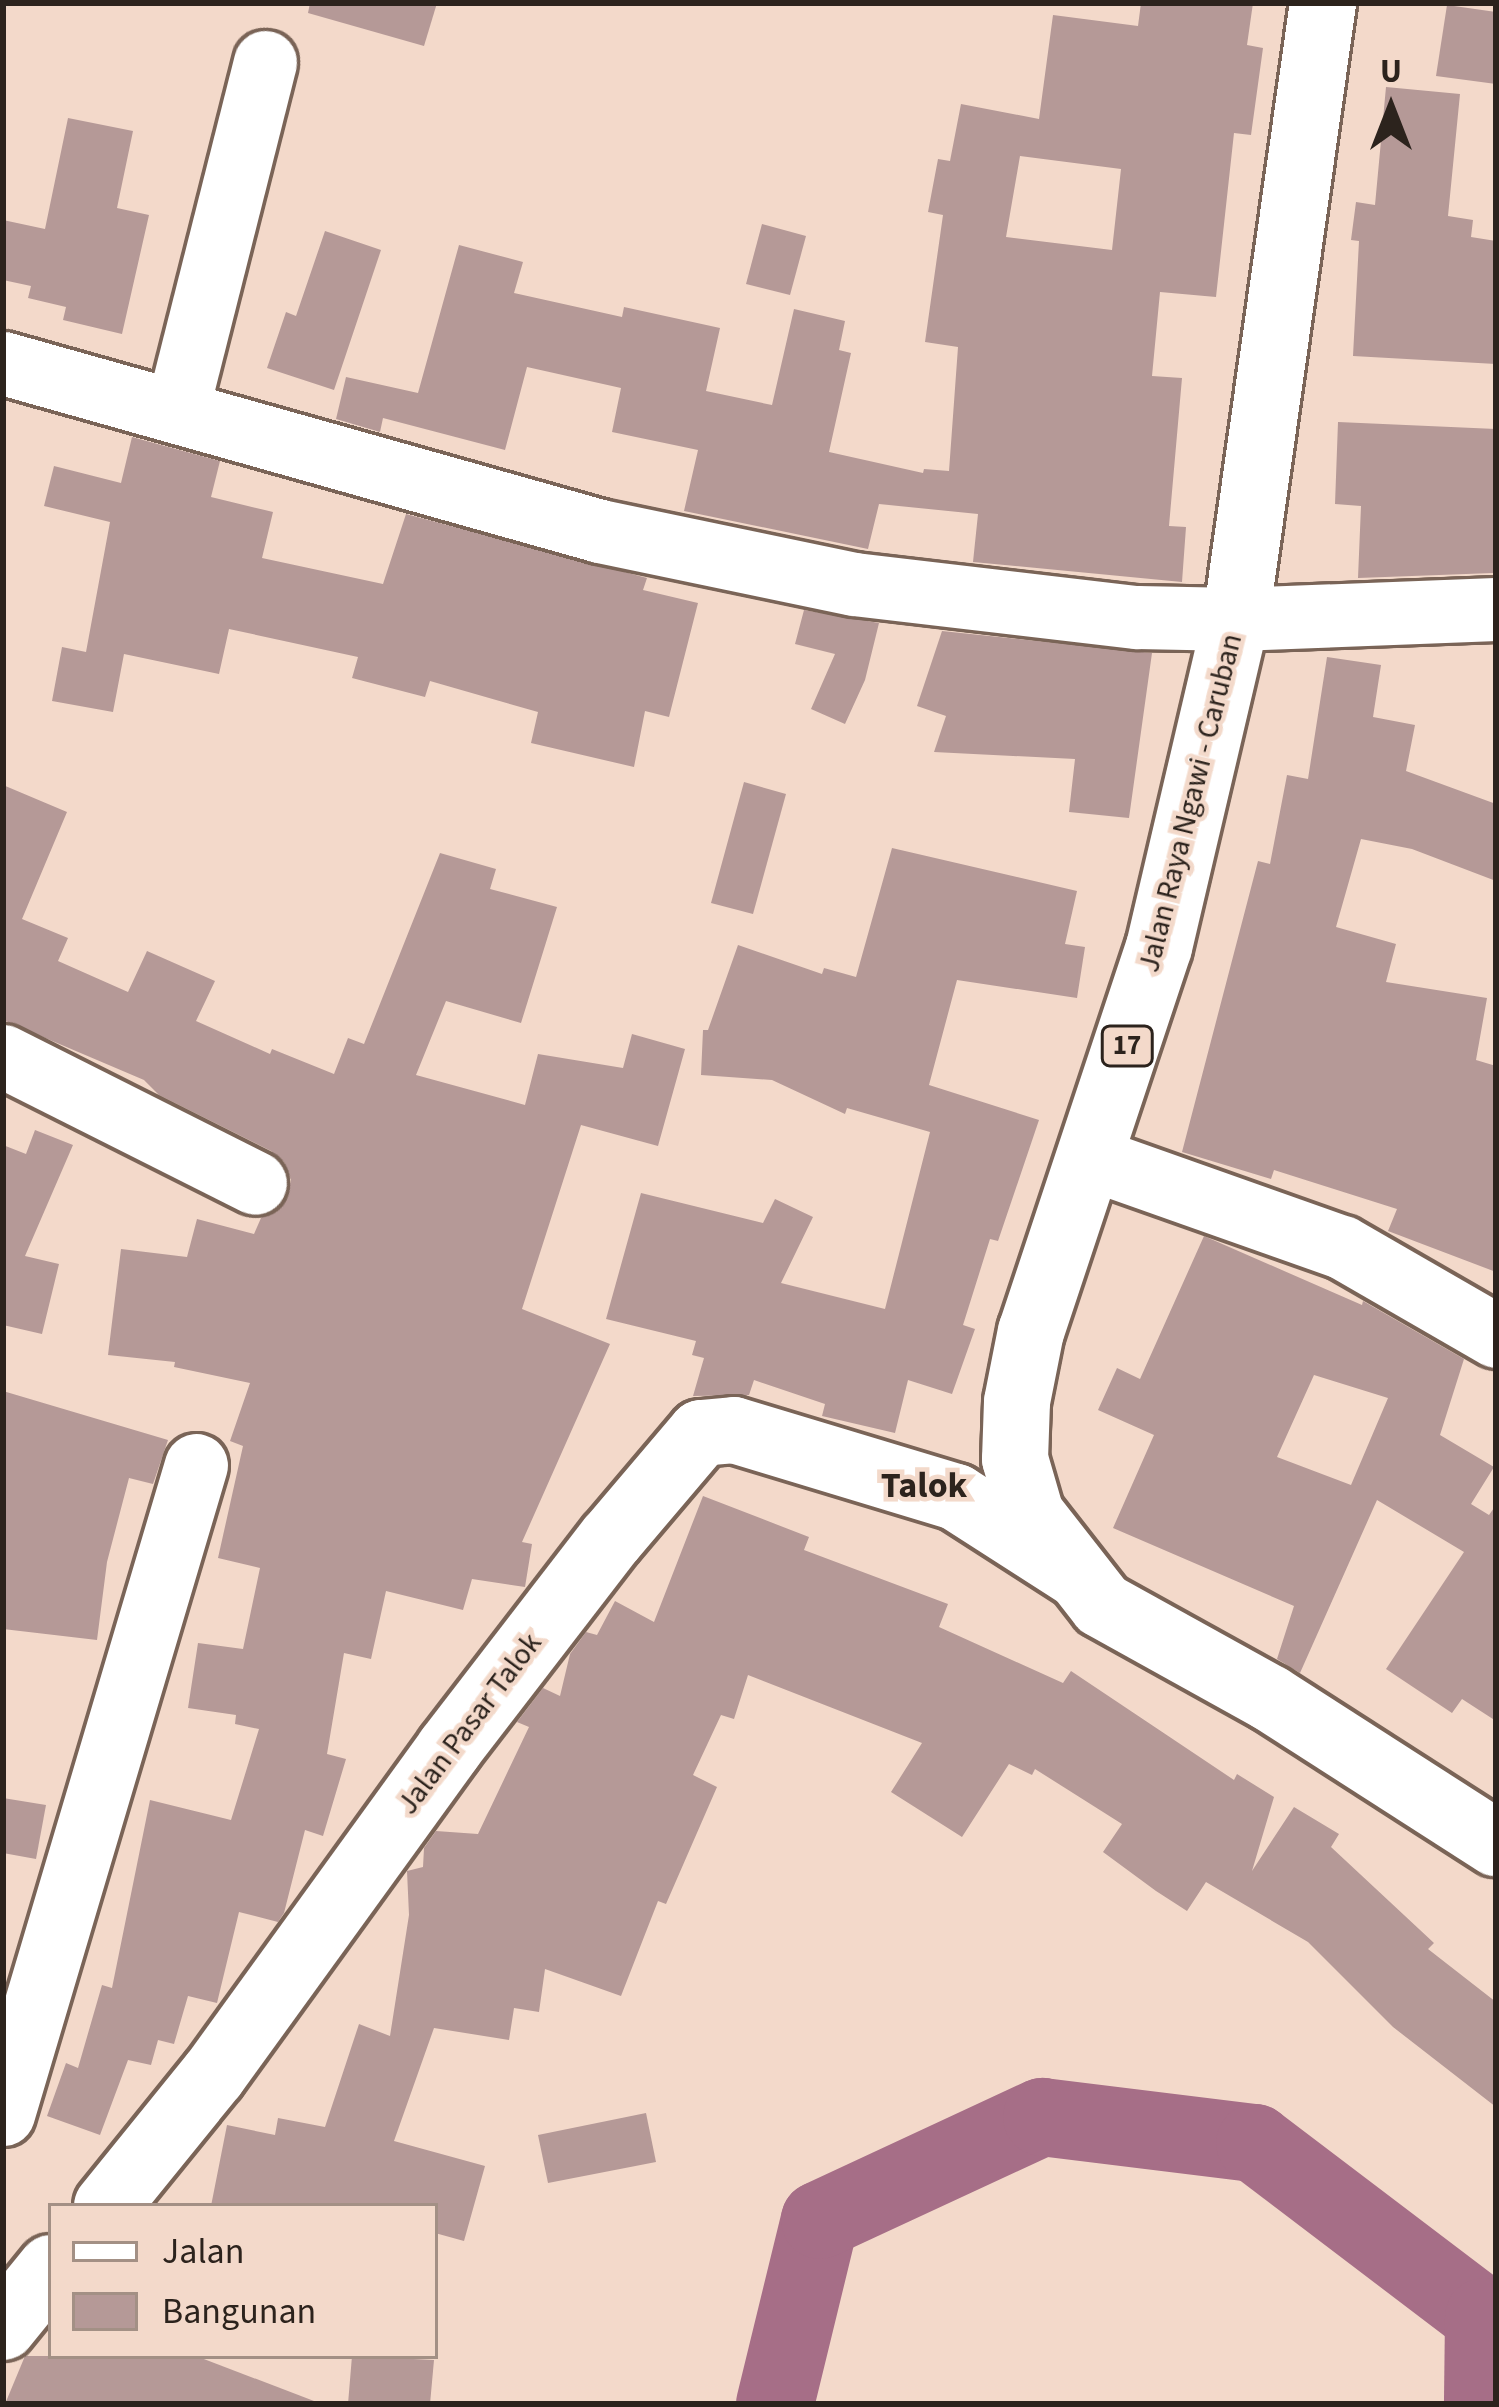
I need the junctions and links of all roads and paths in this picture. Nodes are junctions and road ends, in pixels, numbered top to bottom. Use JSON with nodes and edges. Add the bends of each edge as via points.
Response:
{"nodes":[{"id":1,"x":1323,"y":3,"type":"edge"},
{"id":2,"x":265,"y":62,"type":"dead end"},
{"id":3,"x":3,"y":363,"type":"edge"},
{"id":4,"x":177,"y":410,"type":"junction"},
{"id":5,"x":1496,"y":609,"type":"edge"},
{"id":6,"x":1236,"y":620,"type":"junction"},
{"id":7,"x":3,"y":1056,"type":"edge"},
{"id":8,"x":1090,"y":1159,"type":"junction"},
{"id":9,"x":255,"y":1183,"type":"dead end"},
{"id":10,"x":1496,"y":1336,"type":"edge"},
{"id":11,"x":1016,"y":1414,"type":"junction"},
{"id":12,"x":196,"y":1465,"type":"dead end"},
{"id":13,"x":924,"y":1486,"type":"junction"},
{"id":14,"x":1078,"y":1576,"type":"junction"},
{"id":15,"x":1496,"y":1843,"type":"edge"},
{"id":16,"x":3,"y":2114,"type":"edge"},
{"id":17,"x":109,"y":2203,"type":"edge"},
{"id":18,"x":48,"y":2272,"type":"edge"},
{"id":19,"x":3,"y":2327,"type":"edge"}],
"edges":[{"from":1,"to":6,"type":"main road","name":"Jalan Raya Ngawi - Caruban","number":"17"},
{"from":2,"to":4,"type":"street"},
{"from":3,"to":4,"type":"street"},
{"from":4,"to":6,"type":"street","via":[[729,561],[878,587]]},
{"from":5,"to":6,"type":"street"},
{"from":6,"to":8,"type":"main road","name":"Jalan Raya Ngawi - Caruban","number":"17","via":[[1159,946]]},
{"from":7,"to":9,"type":"street"},
{"from":8,"to":10,"type":"street","via":[[1342,1246]]},
{"from":8,"to":11,"type":"main road","name":"Jalan Raya Ngawi - Caruban","number":"17","via":[[1031,1331]]},
{"from":11,"to":13,"type":"main road","via":[[987,1454]]},
{"from":11,"to":14,"type":"main road","name":"Jalan Raya Ngawi - Caruban","number":"17","via":[[1016,1459],[1031,1514]]},
{"from":12,"to":16,"type":"street"},
{"from":13,"to":14,"type":"main road","name":"Jalan Pasar Talok","via":[[956,1497]]},
{"from":13,"to":17,"type":"main road","name":"Jalan Pasar Talok","via":[[734,1430],[701,1433],[463,1732],[214,2074]]},
{"from":14,"to":15,"type":"main road","name":"Jalan Raya Ngawi - Caruban","number":"17","via":[[1102,1605],[1270,1698]]},
{"from":18,"to":19,"type":"main road"}]}
